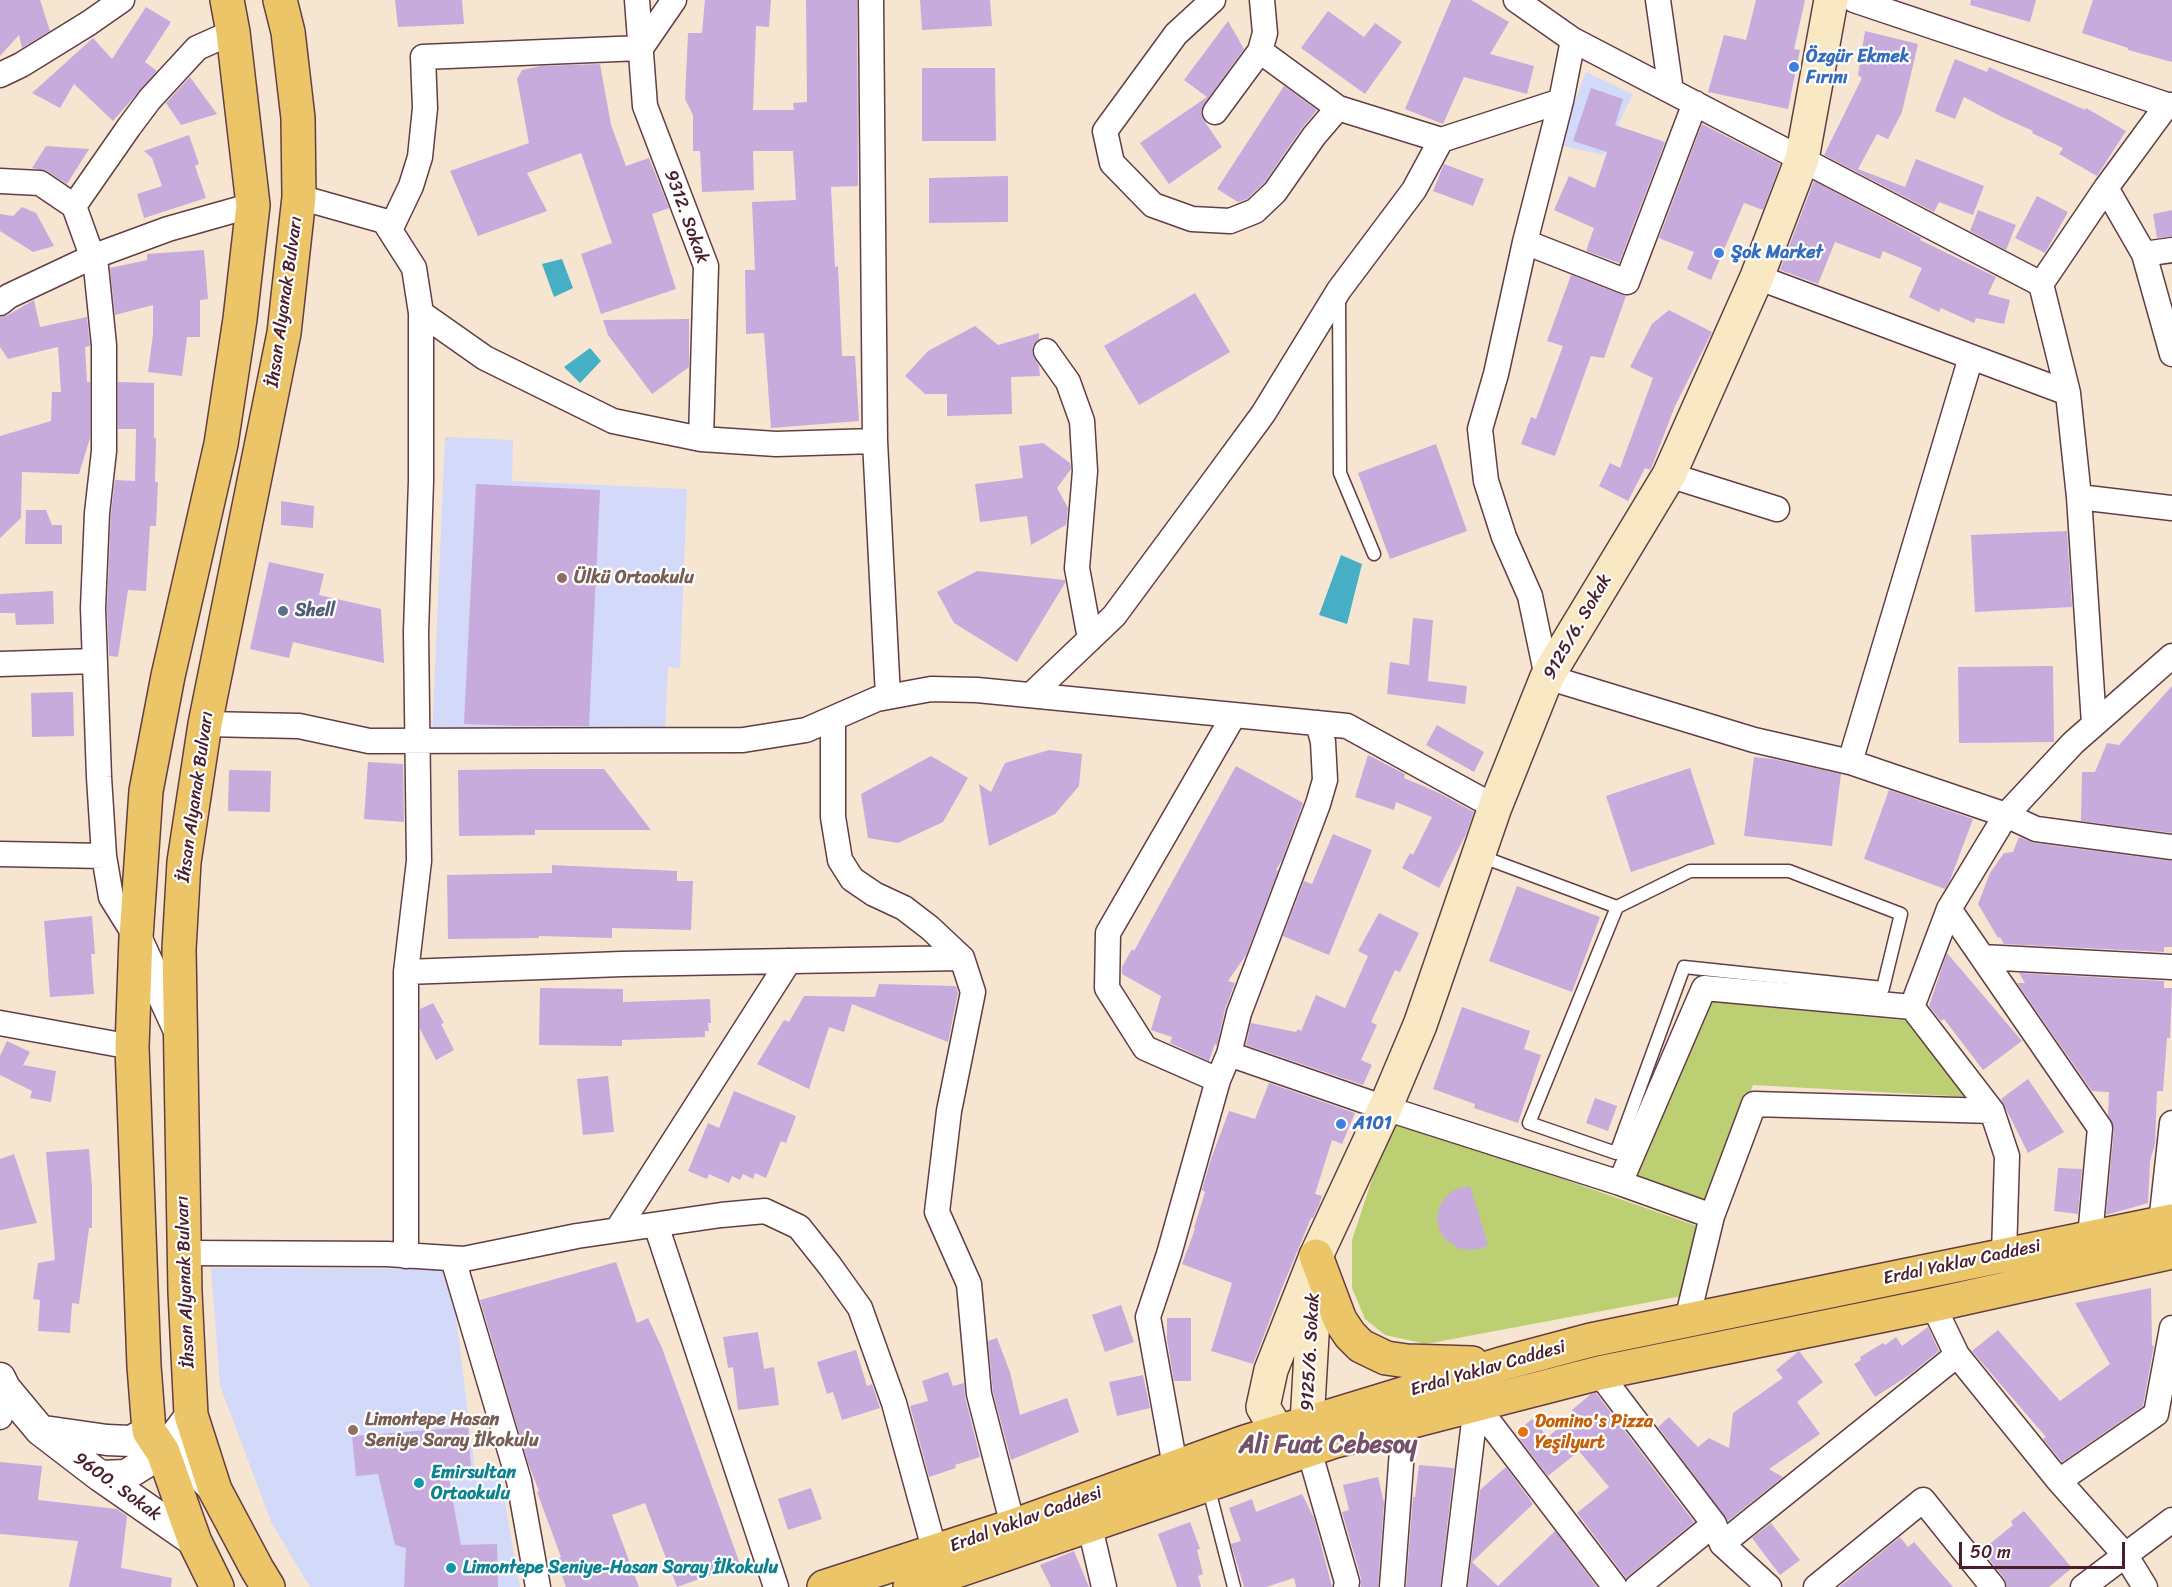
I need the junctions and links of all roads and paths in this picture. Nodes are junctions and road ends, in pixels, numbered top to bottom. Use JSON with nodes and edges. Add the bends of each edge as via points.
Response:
{"nodes":[{"id":1,"x":122,"y":0,"type":"edge"},
{"id":2,"x":227,"y":0,"type":"edge"},
{"id":3,"x":280,"y":0,"type":"edge"},
{"id":4,"x":637,"y":0,"type":"edge"},
{"id":5,"x":674,"y":0,"type":"edge"},
{"id":6,"x":872,"y":0,"type":"edge"},
{"id":7,"x":1212,"y":0,"type":"edge"},
{"id":8,"x":1262,"y":0,"type":"edge"},
{"id":9,"x":1516,"y":0,"type":"edge"},
{"id":10,"x":1658,"y":0,"type":"edge"},
{"id":11,"x":1832,"y":0,"type":"edge"},
{"id":12,"x":1854,"y":0,"type":"edge"},
{"id":13,"x":233,"y":33,"type":"junction"},
{"id":14,"x":1573,"y":40,"type":"junction"},
{"id":15,"x":641,"y":48,"type":"junction"},
{"id":16,"x":1260,"y":51,"type":"junction"},
{"id":17,"x":0,"y":75,"type":"edge"},
{"id":18,"x":1671,"y":91,"type":"junction"},
{"id":19,"x":1561,"y":101,"type":"junction"},
{"id":20,"x":1695,"y":103,"type":"junction"},
{"id":21,"x":2169,"y":105,"type":"edge"},
{"id":22,"x":1338,"y":108,"type":"junction"},
{"id":23,"x":1215,"y":112,"type":"dead end"},
{"id":24,"x":1441,"y":140,"type":"junction"},
{"id":25,"x":1803,"y":159,"type":"junction"},
{"id":26,"x":0,"y":181,"type":"edge"},
{"id":27,"x":2106,"y":188,"type":"junction"},
{"id":28,"x":299,"y":197,"type":"junction"},
{"id":29,"x":253,"y":205,"type":"junction"},
{"id":30,"x":74,"y":206,"type":"junction"},
{"id":31,"x":390,"y":230,"type":"junction"},
{"id":32,"x":1525,"y":242,"type":"junction"},
{"id":33,"x":2172,"y":250,"type":"edge"},
{"id":34,"x":2144,"y":254,"type":"junction"},
{"id":35,"x":92,"y":257,"type":"junction"},
{"id":36,"x":1757,"y":277,"type":"junction"},
{"id":37,"x":2041,"y":284,"type":"junction"},
{"id":38,"x":1339,"y":290,"type":"junction"},
{"id":39,"x":0,"y":303,"type":"edge"},
{"id":40,"x":421,"y":313,"type":"junction"},
{"id":41,"x":1046,"y":351,"type":"dead end"},
{"id":42,"x":2172,"y":354,"type":"edge"},
{"id":43,"x":1971,"y":357,"type":"junction"},
{"id":44,"x":2068,"y":393,"type":"junction"},
{"id":45,"x":701,"y":439,"type":"junction"},
{"id":46,"x":875,"y":441,"type":"junction"},
{"id":47,"x":1669,"y":476,"type":"junction"},
{"id":48,"x":2079,"y":497,"type":"junction"},
{"id":49,"x":2172,"y":508,"type":"edge"},
{"id":50,"x":1777,"y":509,"type":"dead end"},
{"id":51,"x":1374,"y":554,"type":"dead end"},
{"id":52,"x":1090,"y":639,"type":"junction"},
{"id":53,"x":2172,"y":657,"type":"edge"},
{"id":54,"x":95,"y":661,"type":"junction"},
{"id":55,"x":0,"y":664,"type":"edge"},
{"id":56,"x":1547,"y":677,"type":"junction"},
{"id":57,"x":1031,"y":695,"type":"junction"},
{"id":58,"x":888,"y":697,"type":"junction"},
{"id":59,"x":1234,"y":715,"type":"junction"},
{"id":60,"x":833,"y":719,"type":"junction"},
{"id":61,"x":1318,"y":723,"type":"junction"},
{"id":62,"x":205,"y":724,"type":"junction"},
{"id":63,"x":2094,"y":724,"type":"junction"},
{"id":64,"x":417,"y":740,"type":"junction"},
{"id":65,"x":1850,"y":762,"type":"junction"},
{"id":66,"x":1496,"y":807,"type":"junction"},
{"id":67,"x":2006,"y":815,"type":"junction"},
{"id":68,"x":2172,"y":847,"type":"edge"},
{"id":69,"x":0,"y":854,"type":"edge"},
{"id":70,"x":104,"y":856,"type":"junction"},
{"id":71,"x":1479,"y":856,"type":"junction"},
{"id":72,"x":1617,"y":907,"type":"junction"},
{"id":73,"x":1949,"y":909,"type":"junction"},
{"id":74,"x":136,"y":937,"type":"junction"},
{"id":75,"x":1982,"y":957,"type":"junction"},
{"id":76,"x":962,"y":958,"type":"junction"},
{"id":77,"x":789,"y":961,"type":"junction"},
{"id":78,"x":2172,"y":968,"type":"edge"},
{"id":79,"x":406,"y":972,"type":"junction"},
{"id":80,"x":1912,"y":1007,"type":"junction"},
{"id":81,"x":0,"y":1023,"type":"edge"},
{"id":82,"x":181,"y":1036,"type":"junction"},
{"id":83,"x":132,"y":1047,"type":"junction"},
{"id":84,"x":1229,"y":1054,"type":"junction"},
{"id":85,"x":1218,"y":1080,"type":"junction"},
{"id":86,"x":1385,"y":1108,"type":"junction"},
{"id":87,"x":1992,"y":1111,"type":"junction"},
{"id":88,"x":2172,"y":1122,"type":"edge"},
{"id":89,"x":1620,"y":1183,"type":"junction"},
{"id":90,"x":1712,"y":1216,"type":"junction"},
{"id":91,"x":656,"y":1225,"type":"junction"},
{"id":92,"x":617,"y":1230,"type":"junction"},
{"id":93,"x":2168,"y":1232,"type":"edge"},
{"id":94,"x":2090,"y":1237,"type":"junction"},
{"id":95,"x":184,"y":1253,"type":"junction"},
{"id":96,"x":2004,"y":1255,"type":"junction"},
{"id":97,"x":406,"y":1256,"type":"junction"},
{"id":98,"x":1316,"y":1256,"type":"junction"},
{"id":99,"x":453,"y":1258,"type":"junction"},
{"id":100,"x":1933,"y":1305,"type":"junction"},
{"id":101,"x":1687,"y":1320,"type":"junction"},
{"id":102,"x":2172,"y":1328,"type":"edge"},
{"id":103,"x":1957,"y":1355,"type":"junction"},
{"id":104,"x":1501,"y":1364,"type":"junction"},
{"id":105,"x":1599,"y":1373,"type":"junction"},
{"id":106,"x":1,"y":1392,"type":"edge"},
{"id":107,"x":1476,"y":1405,"type":"junction"},
{"id":108,"x":191,"y":1415,"type":"junction"},
{"id":109,"x":1404,"y":1423,"type":"junction"},
{"id":110,"x":40,"y":1430,"type":"junction"},
{"id":111,"x":1297,"y":1432,"type":"junction"},
{"id":112,"x":148,"y":1441,"type":"junction"},
{"id":113,"x":1253,"y":1454,"type":"junction"},
{"id":114,"x":1175,"y":1466,"type":"junction"},
{"id":115,"x":100,"y":1476,"type":"junction"},
{"id":116,"x":2059,"y":1481,"type":"junction"},
{"id":117,"x":1207,"y":1485,"type":"junction"},
{"id":118,"x":215,"y":1490,"type":"junction"},
{"id":119,"x":2172,"y":1520,"type":"edge"},
{"id":120,"x":1013,"y":1526,"type":"junction"},
{"id":121,"x":1090,"y":1527,"type":"junction"},
{"id":122,"x":1718,"y":1534,"type":"junction"},
{"id":123,"x":195,"y":1542,"type":"junction"},
{"id":124,"x":2126,"y":1557,"type":"junction"},
{"id":125,"x":953,"y":1570,"type":"edge"},
{"id":126,"x":217,"y":1587,"type":"edge"},
{"id":127,"x":268,"y":1587,"type":"edge"},
{"id":128,"x":538,"y":1587,"type":"edge"},
{"id":129,"x":776,"y":1587,"type":"edge"},
{"id":130,"x":824,"y":1587,"type":"edge"},
{"id":131,"x":910,"y":1587,"type":"edge"},
{"id":132,"x":1104,"y":1587,"type":"edge"},
{"id":133,"x":1234,"y":1587,"type":"edge"},
{"id":134,"x":1346,"y":1587,"type":"edge"},
{"id":135,"x":1392,"y":1587,"type":"edge"},
{"id":136,"x":1454,"y":1587,"type":"edge"},
{"id":137,"x":1615,"y":1587,"type":"edge"},
{"id":138,"x":1637,"y":1587,"type":"edge"},
{"id":139,"x":1769,"y":1587,"type":"edge"},
{"id":140,"x":1816,"y":1587,"type":"edge"},
{"id":141,"x":1993,"y":1587,"type":"edge"},
{"id":142,"x":2083,"y":1587,"type":"edge"},
{"id":143,"x":2145,"y":1587,"type":"edge"}],
"edges":[{"from":1,"to":17,"type":"street"},
{"from":2,"to":13,"type":"main road"},
{"from":3,"to":28,"type":"main road","name":"İhsan Alyanak Bulvarı","via":[[298,118]]},
{"from":4,"to":15,"type":"street","name":"9312. Sokak"},
{"from":5,"to":15,"type":"street"},
{"from":6,"to":46,"type":"street"},
{"from":7,"to":22,"type":"street","via":[[1176,34],[1104,131],[1112,163],[1153,205],[1192,219],[1230,221],[1255,211],[1275,192]]},
{"from":8,"to":16,"type":"street","via":[[1265,33]]},
{"from":9,"to":14,"type":"street"},
{"from":10,"to":18,"type":"street"},
{"from":11,"to":25,"type":"main road","name":"9125/6. Sokak"},
{"from":12,"to":21,"type":"street"},
{"from":13,"to":29,"type":"main road"},
{"from":13,"to":30,"type":"street","via":[[197,48],[136,118]]},
{"from":14,"to":18,"type":"street"},
{"from":14,"to":19,"type":"street"},
{"from":15,"to":31,"type":"street","via":[[423,57],[425,108],[420,157]]},
{"from":15,"to":45,"type":"street","name":"9312. Sokak","via":[[645,106],[706,266]]},
{"from":16,"to":22,"type":"street"},
{"from":16,"to":23,"type":"street"},
{"from":18,"to":20,"type":"street"},
{"from":19,"to":24,"type":"street"},
{"from":19,"to":32,"type":"street"},
{"from":20,"to":25,"type":"street"},
{"from":20,"to":32,"type":"street","via":[[1627,282]]},
{"from":21,"to":27,"type":"street"},
{"from":22,"to":24,"type":"street"},
{"from":24,"to":38,"type":"street","via":[[1414,190]]},
{"from":25,"to":36,"type":"main road","name":"9125/6. Sokak"},
{"from":25,"to":37,"type":"street"},
{"from":26,"to":30,"type":"street","via":[[40,183]]},
{"from":27,"to":34,"type":"street"},
{"from":27,"to":37,"type":"street"},
{"from":28,"to":31,"type":"street","via":[[384,221]]},
{"from":28,"to":62,"type":"main road","name":"İhsan Alyanak Bulvarı","via":[[284,333]]},
{"from":29,"to":35,"type":"street","via":[[168,229]]},
{"from":29,"to":74,"type":"main road","via":[[221,444],[146,791]]},
{"from":30,"to":35,"type":"street"},
{"from":31,"to":40,"type":"street","via":[[414,268]]},
{"from":32,"to":56,"type":"street","via":[[1480,429],[1486,481],[1504,537],[1530,596]]},
{"from":33,"to":34,"type":"street"},
{"from":34,"to":42,"type":"street"},
{"from":35,"to":39,"type":"street"},
{"from":35,"to":54,"type":"street","via":[[104,345],[104,440],[93,608]]},
{"from":36,"to":43,"type":"street"},
{"from":36,"to":47,"type":"main road","name":"9125/6. Sokak"},
{"from":37,"to":44,"type":"street"},
{"from":38,"to":51,"type":"lane","via":[[1340,473]]},
{"from":38,"to":52,"type":"street","via":[[1263,414],[1114,616]]},
{"from":40,"to":45,"type":"street","via":[[486,358],[613,422]]},
{"from":40,"to":64,"type":"street"},
{"from":41,"to":52,"type":"street","via":[[1068,382],[1082,421],[1085,471],[1077,568]]},
{"from":43,"to":44,"type":"street"},
{"from":43,"to":65,"type":"street"},
{"from":44,"to":48,"type":"street"},
{"from":45,"to":46,"type":"street","via":[[776,444]]},
{"from":46,"to":58,"type":"street"},
{"from":47,"to":50,"type":"street"},
{"from":47,"to":56,"type":"main road","name":"9125/6. Sokak"},
{"from":48,"to":49,"type":"street"},
{"from":48,"to":63,"type":"street"},
{"from":52,"to":57,"type":"street"},
{"from":53,"to":63,"type":"street"},
{"from":54,"to":55,"type":"street"},
{"from":54,"to":70,"type":"street"},
{"from":56,"to":65,"type":"street","via":[[1754,740]]},
{"from":56,"to":66,"type":"main road","name":"9125/6. Sokak"},
{"from":57,"to":58,"type":"street","via":[[932,689]]},
{"from":57,"to":59,"type":"street"},
{"from":58,"to":60,"type":"street"},
{"from":59,"to":61,"type":"street"},
{"from":59,"to":85,"type":"street","via":[[1108,933],[1107,988],[1145,1048]]},
{"from":60,"to":64,"type":"street","via":[[806,730],[743,740]]},
{"from":60,"to":76,"type":"street","via":[[833,818],[840,860],[852,879],[904,908]]},
{"from":61,"to":66,"type":"street","via":[[1347,726]]},
{"from":61,"to":84,"type":"street","via":[[1323,742],[1323,788],[1239,1013]]},
{"from":62,"to":64,"type":"street","via":[[299,726],[369,741]]},
{"from":62,"to":82,"type":"main road","name":"İhsan Alyanak Bulvarı","via":[[184,862],[179,949]]},
{"from":63,"to":67,"type":"street"},
{"from":64,"to":79,"type":"street","via":[[419,861]]},
{"from":65,"to":67,"type":"street"},
{"from":66,"to":71,"type":"main road","name":"9125/6. Sokak"},
{"from":67,"to":68,"type":"street","via":[[2036,829]]},
{"from":67,"to":73,"type":"street"},
{"from":69,"to":70,"type":"street"},
{"from":70,"to":74,"type":"street","via":[[111,897]]},
{"from":71,"to":72,"type":"lane"},
{"from":71,"to":86,"type":"main road","name":"9125/6. Sokak","via":[[1420,1025]]},
{"from":72,"to":72,"type":"lane","via":[[1690,872],[1789,871],[1901,914],[1883,988],[1684,967],[1616,1153],[1529,1123]]},
{"from":73,"to":75,"type":"street"},
{"from":73,"to":80,"type":"street"},
{"from":74,"to":82,"type":"street"},
{"from":74,"to":83,"type":"main road"},
{"from":75,"to":78,"type":"street"},
{"from":75,"to":94,"type":"street","via":[[2100,1128]]},
{"from":76,"to":77,"type":"street"},
{"from":76,"to":120,"type":"street","via":[[973,992],[949,1111],[937,1212],[969,1284],[979,1394]]},
{"from":77,"to":79,"type":"street"},
{"from":77,"to":92,"type":"street"},
{"from":79,"to":97,"type":"street"},
{"from":80,"to":87,"type":"street"},
{"from":80,"to":89,"type":"street","via":[[1704,988]]},
{"from":81,"to":83,"type":"street"},
{"from":82,"to":95,"type":"main road","name":"İhsan Alyanak Bulvarı"},
{"from":83,"to":112,"type":"main road"},
{"from":84,"to":85,"type":"street"},
{"from":84,"to":86,"type":"street"},
{"from":85,"to":114,"type":"street","via":[[1148,1317]]},
{"from":86,"to":89,"type":"street"},
{"from":86,"to":98,"type":"main road","name":"9125/6. Sokak"},
{"from":87,"to":90,"type":"street","via":[[1754,1104]]},
{"from":87,"to":96,"type":"street","via":[[2007,1156]]},
{"from":88,"to":93,"type":"street"},
{"from":89,"to":90,"type":"street"},
{"from":90,"to":101,"type":"street"},
{"from":91,"to":92,"type":"street"},
{"from":91,"to":125,"type":"street","via":[[765,1211],[799,1227],[860,1308]]},
{"from":91,"to":129,"type":"street"},
{"from":92,"to":99,"type":"street"},
{"from":93,"to":94,"type":"main road","name":"Erdal Yaklav Caddesi"},
{"from":93,"to":100,"type":"main road","name":"Erdal Yaklav Caddesi"},
{"from":94,"to":96,"type":"main road","name":"Erdal Yaklav Caddesi"},
{"from":95,"to":97,"type":"street"},
{"from":95,"to":108,"type":"main road","name":"İhsan Alyanak Bulvarı"},
{"from":96,"to":101,"type":"main road","name":"Erdal Yaklav Caddesi"},
{"from":97,"to":99,"type":"street"},
{"from":98,"to":104,"type":"main road","via":[[1340,1320],[1361,1346],[1386,1358],[1407,1361]]},
{"from":98,"to":111,"type":"main road","name":"9125/6. Sokak"},
{"from":98,"to":111,"type":"main road","name":"9125/6. Sokak","via":[[1270,1370]]},
{"from":99,"to":128,"type":"street","via":[[519,1481]]},
{"from":100,"to":103,"type":"street"},
{"from":100,"to":105,"type":"main road","name":"Erdal Yaklav Caddesi"},
{"from":101,"to":104,"type":"main road","name":"Erdal Yaklav Caddesi"},
{"from":102,"to":116,"type":"street","via":[[2156,1414]]},
{"from":103,"to":116,"type":"street"},
{"from":103,"to":122,"type":"street"},
{"from":104,"to":111,"type":"main road","name":"Erdal Yaklav Caddesi"},
{"from":105,"to":107,"type":"main road","name":"Erdal Yaklav Caddesi"},
{"from":105,"to":122,"type":"street"},
{"from":106,"to":110,"type":"street","name":"9600. Sokak"},
{"from":107,"to":109,"type":"main road","name":"Erdal Yaklav Caddesi"},
{"from":107,"to":136,"type":"street"},
{"from":107,"to":137,"type":"street"},
{"from":108,"to":112,"type":"street"},
{"from":108,"to":118,"type":"main road","name":"İhsan Alyanak Bulvarı"},
{"from":109,"to":111,"type":"main road","name":"Erdal Yaklav Caddesi"},
{"from":109,"to":135,"type":"street"},
{"from":110,"to":112,"type":"street","via":[[107,1440]]},
{"from":110,"to":115,"type":"street","name":"9600. Sokak"},
{"from":111,"to":113,"type":"main road","name":"Erdal Yaklav Caddesi"},
{"from":111,"to":134,"type":"street"},
{"from":112,"to":115,"type":"street","via":[[126,1475]]},
{"from":112,"to":118,"type":"street","via":[[188,1463]]},
{"from":112,"to":123,"type":"main road"},
{"from":113,"to":114,"type":"main road","name":"Erdal Yaklav Caddesi"},
{"from":113,"to":117,"type":"main road","name":"Erdal Yaklav Caddesi"},
{"from":114,"to":120,"type":"main road","name":"Erdal Yaklav Caddesi"},
{"from":115,"to":123,"type":"street","name":"9600. Sokak"},
{"from":116,"to":124,"type":"street"},
{"from":117,"to":121,"type":"main road","name":"Erdal Yaklav Caddesi"},
{"from":117,"to":133,"type":"lane"},
{"from":118,"to":127,"type":"main road","name":"İhsan Alyanak Bulvarı"},
{"from":119,"to":124,"type":"street"},
{"from":120,"to":125,"type":"main road","name":"Erdal Yaklav Caddesi"},
{"from":121,"to":125,"type":"main road","name":"Erdal Yaklav Caddesi"},
{"from":121,"to":132,"type":"street"},
{"from":122,"to":138,"type":"street"},
{"from":122,"to":139,"type":"street"},
{"from":123,"to":126,"type":"main road"},
{"from":124,"to":142,"type":"street"},
{"from":124,"to":143,"type":"street"},
{"from":125,"to":130,"type":"main road","name":"Erdal Yaklav Caddesi"},
{"from":125,"to":131,"type":"main road","name":"Erdal Yaklav Caddesi"},
{"from":140,"to":141,"type":"street","via":[[1923,1500]]}]}
